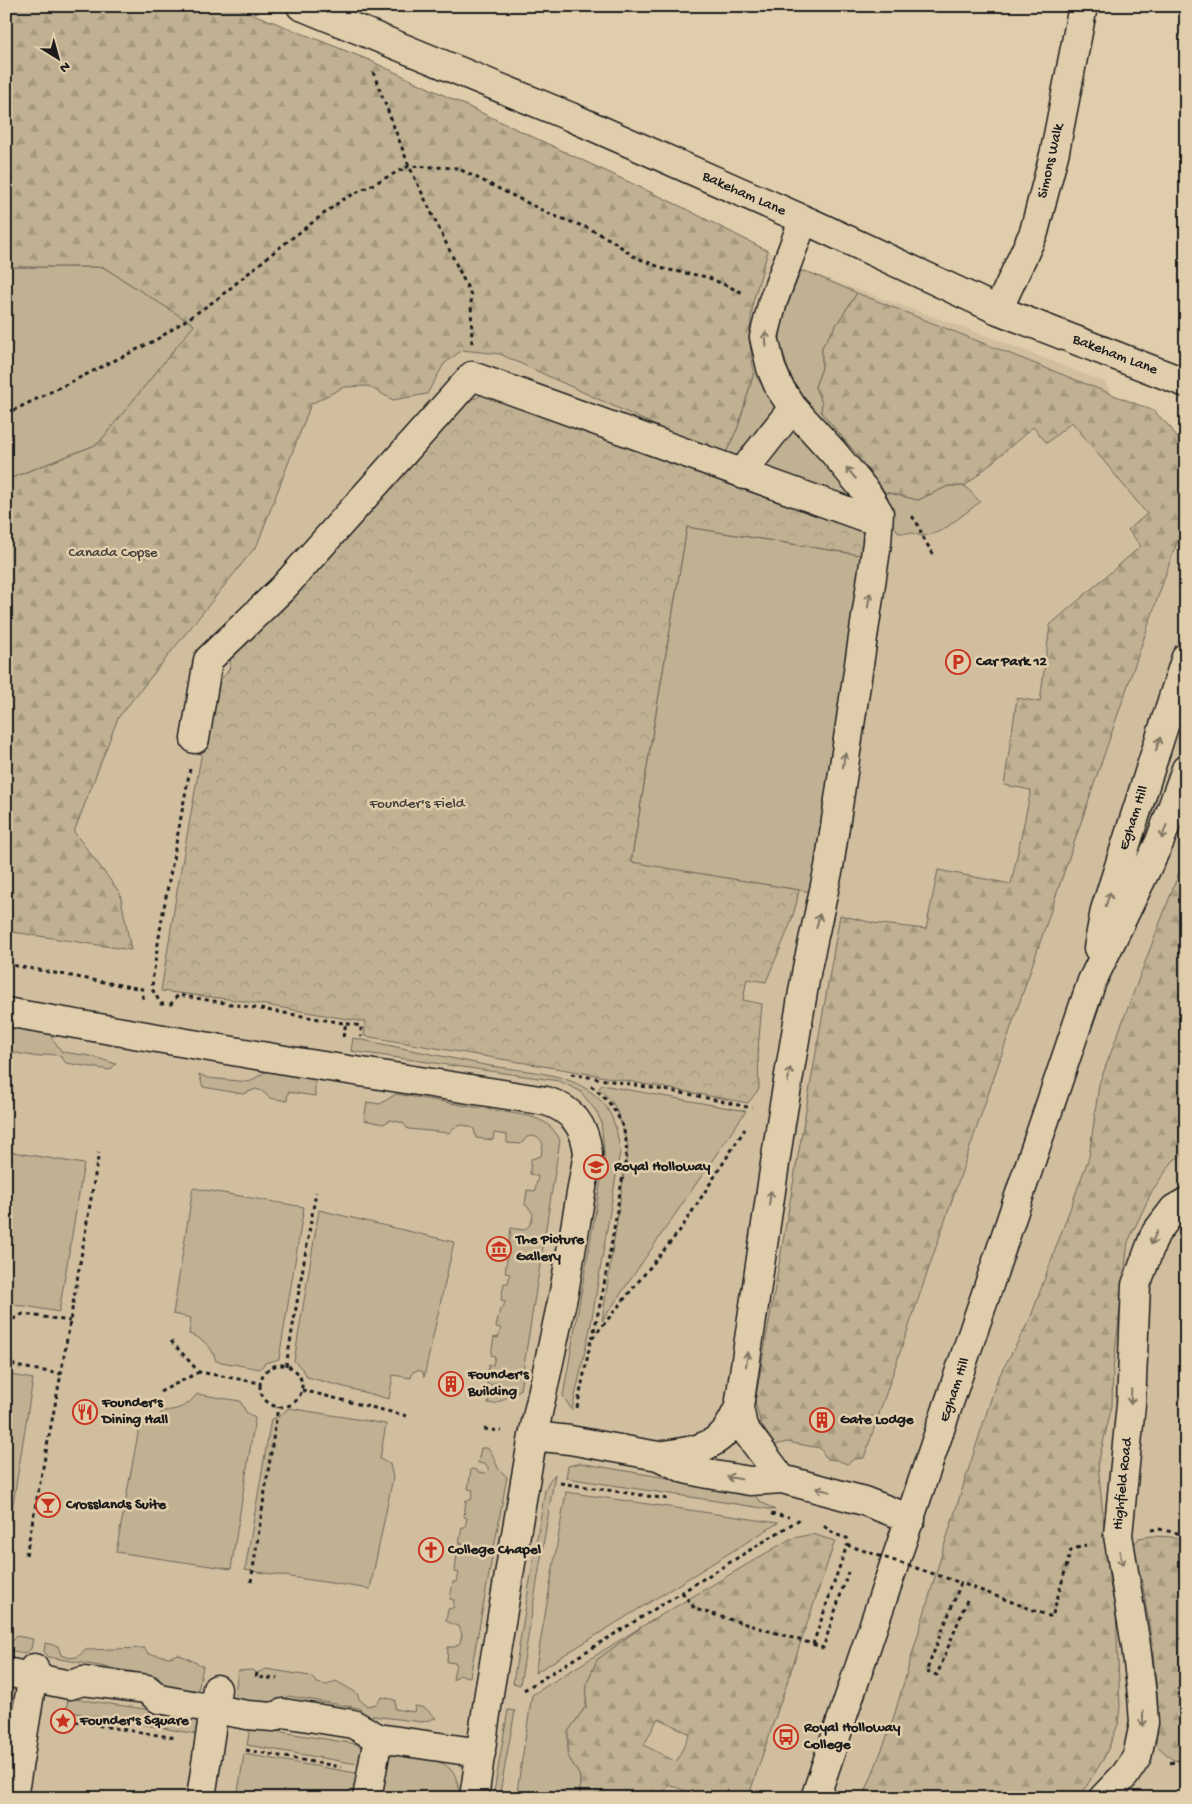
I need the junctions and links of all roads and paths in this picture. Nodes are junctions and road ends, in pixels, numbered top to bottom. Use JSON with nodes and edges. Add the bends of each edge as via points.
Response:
{"nodes":[{"id":1,"x":301,"y":6,"type":"edge"},
{"id":2,"x":1083,"y":6,"type":"edge"},
{"id":3,"x":372,"y":69,"type":"dead end"},
{"id":4,"x":410,"y":166,"type":"junction"},
{"id":5,"x":810,"y":224,"type":"junction"},
{"id":6,"x":749,"y":296,"type":"dead end"},
{"id":7,"x":998,"y":310,"type":"junction"},
{"id":8,"x":472,"y":347,"type":"dead end"},
{"id":9,"x":1186,"y":383,"type":"edge"},
{"id":10,"x":793,"y":408,"type":"junction"},
{"id":11,"x":6,"y":414,"type":"edge"},
{"id":12,"x":744,"y":475,"type":"junction"},
{"id":13,"x":864,"y":517,"type":"dead end"},
{"id":14,"x":1186,"y":657,"type":"edge"},
{"id":15,"x":193,"y":750,"type":"joint"},
{"id":16,"x":1186,"y":769,"type":"edge"},
{"id":17,"x":6,"y":964,"type":"edge"},
{"id":18,"x":1092,"y":981,"type":"junction"},
{"id":19,"x":150,"y":1002,"type":"dead end"},
{"id":20,"x":6,"y":1012,"type":"edge"},
{"id":21,"x":369,"y":1039,"type":"dead end"},
{"id":22,"x":562,"y":1072,"type":"dead end"},
{"id":23,"x":757,"y":1111,"type":"dead end"},
{"id":24,"x":747,"y":1126,"type":"dead end"},
{"id":25,"x":98,"y":1152,"type":"dead end"},
{"id":26,"x":316,"y":1192,"type":"dead end"},
{"id":27,"x":1186,"y":1202,"type":"edge"},
{"id":28,"x":70,"y":1321,"type":"junction"},
{"id":29,"x":6,"y":1322,"type":"edge"},
{"id":30,"x":171,"y":1341,"type":"dead end"},
{"id":31,"x":6,"y":1358,"type":"edge"},
{"id":32,"x":286,"y":1366,"type":"junction"},
{"id":33,"x":199,"y":1372,"type":"junction"},
{"id":34,"x":61,"y":1374,"type":"junction"},
{"id":35,"x":261,"y":1383,"type":"junction"},
{"id":36,"x":302,"y":1390,"type":"junction"},
{"id":37,"x":160,"y":1392,"type":"dead end"},
{"id":38,"x":278,"y":1407,"type":"junction"},
{"id":39,"x":739,"y":1407,"type":"junction"},
{"id":40,"x":407,"y":1416,"type":"dead end"},
{"id":41,"x":533,"y":1436,"type":"junction"},
{"id":42,"x":570,"y":1440,"type":"junction"},
{"id":43,"x":658,"y":1456,"type":"junction"},
{"id":44,"x":782,"y":1479,"type":"junction"},
{"id":45,"x":560,"y":1483,"type":"dead end"},
{"id":46,"x":800,"y":1519,"type":"dead end"},
{"id":47,"x":911,"y":1519,"type":"junction"},
{"id":48,"x":1071,"y":1550,"type":"dead end"},
{"id":49,"x":26,"y":1555,"type":"dead end"},
{"id":50,"x":848,"y":1572,"type":"dead end"},
{"id":51,"x":251,"y":1582,"type":"dead end"},
{"id":52,"x":961,"y":1584,"type":"junction"},
{"id":53,"x":682,"y":1592,"type":"junction"},
{"id":54,"x":967,"y":1600,"type":"dead end"},
{"id":55,"x":813,"y":1644,"type":"junction"},
{"id":56,"x":6,"y":1672,"type":"edge"},
{"id":57,"x":34,"y":1672,"type":"junction"},
{"id":58,"x":525,"y":1681,"type":"dead end"},
{"id":59,"x":523,"y":1690,"type":"junction"},
{"id":60,"x":522,"y":1698,"type":"dead end"},
{"id":61,"x":216,"y":1699,"type":"junction"},
{"id":62,"x":27,"y":1714,"type":"junction"},
{"id":63,"x":169,"y":1737,"type":"dead end"},
{"id":64,"x":378,"y":1738,"type":"junction"},
{"id":65,"x":241,"y":1749,"type":"dead end"},
{"id":66,"x":480,"y":1753,"type":"junction"},
{"id":67,"x":369,"y":1785,"type":"edge"},
{"id":68,"x":13,"y":1798,"type":"edge"},
{"id":69,"x":201,"y":1798,"type":"edge"},
{"id":70,"x":474,"y":1798,"type":"edge"},
{"id":71,"x":816,"y":1798,"type":"edge"},
{"id":72,"x":1103,"y":1798,"type":"edge"}],
"edges":[{"from":1,"to":5,"type":"street","name":"Bakeham Lane","via":[[571,117]]},
{"from":2,"to":7,"type":"street","name":"Simons Walk","via":[[1055,151],[1034,232]]},
{"from":3,"to":4,"type":"path"},
{"from":4,"to":6,"type":"path","via":[[457,168],[552,216],[588,228],[633,256],[664,269],[707,277]]},
{"from":4,"to":8,"type":"path","via":[[471,295]]},
{"from":4,"to":11,"type":"path","via":[[342,200],[216,300],[156,340]]},
{"from":5,"to":7,"type":"street","name":"Bakeham Lane"},
{"from":10,"to":5,"type":"street","one_way":true,"via":[[771,368],[764,337],[772,301]]},
{"from":7,"to":9,"type":"street","name":"Bakeham Lane"},
{"from":10,"to":12,"type":"street","via":[[748,465]]},
{"from":39,"to":10,"type":"street","one_way":true,"via":[[781,1123],[807,968],[829,867],[879,513],[867,493]]},
{"from":12,"to":13,"type":"street"},
{"from":12,"to":15,"type":"street","via":[[472,376],[283,588],[208,660]]},
{"from":18,"to":14,"type":"street","name":"Egham Hill","one_way":true,"via":[[1105,910]]},
{"from":15,"to":21,"type":"path","via":[[153,976],[152,989],[159,1003],[171,1006],[178,995],[188,996],[360,1026],[360,1037]]},
{"from":16,"to":18,"type":"street","name":"Egham Hill","one_way":true,"via":[[1160,841]]},
{"from":17,"to":19,"type":"path","via":[[142,989],[142,1001]]},
{"from":18,"to":47,"type":"street","name":"Egham Hill"},
{"from":20,"to":41,"type":"street","via":[[546,1101],[567,1110],[582,1128],[588,1153],[564,1292]]},
{"from":22,"to":23,"type":"path","via":[[693,1095],[748,1106]]},
{"from":24,"to":42,"type":"path","via":[[681,1229],[591,1340]]},
{"from":25,"to":28,"type":"path"},
{"from":26,"to":32,"type":"path"},
{"from":27,"to":72,"type":"street","name":"Highfield Road","one_way":true,"via":[[1174,1208],[1155,1234],[1136,1285],[1131,1404],[1118,1535],[1136,1646],[1144,1723],[1137,1757],[1126,1775]]},
{"from":28,"to":29,"type":"path","via":[[23,1314]]},
{"from":28,"to":34,"type":"path"},
{"from":30,"to":33,"type":"path"},
{"from":31,"to":34,"type":"path","via":[[15,1366]]},
{"from":32,"to":35,"type":"path","via":[[275,1365],[268,1369]]},
{"from":32,"to":36,"type":"path","via":[[298,1373]]},
{"from":33,"to":35,"type":"path"},
{"from":33,"to":37,"type":"path"},
{"from":34,"to":49,"type":"path"},
{"from":35,"to":38,"type":"path","via":[[264,1398]]},
{"from":36,"to":38,"type":"path","via":[[296,1401]]},
{"from":36,"to":40,"type":"path"},
{"from":38,"to":51,"type":"path"},
{"from":39,"to":43,"type":"street","via":[[727,1430],[706,1447]]},
{"from":39,"to":44,"type":"street","via":[[743,1427]]},
{"from":41,"to":42,"type":"street"},
{"from":41,"to":66,"type":"street"},
{"from":42,"to":43,"type":"street"},
{"from":42,"to":45,"type":"path"},
{"from":44,"to":43,"type":"street","one_way":true,"via":[[750,1481],[708,1474],[685,1469]]},
{"from":47,"to":44,"type":"street","one_way":true,"via":[[864,1501]]},
{"from":46,"to":53,"type":"path"},
{"from":47,"to":71,"type":"street","name":"Egham Hill"},
{"from":48,"to":52,"type":"path","via":[[1052,1617]]},
{"from":50,"to":55,"type":"path","via":[[823,1648]]},
{"from":52,"to":54,"type":"path","via":[[926,1672],[937,1674]]},
{"from":52,"to":55,"type":"path","bridge":true,"via":[[847,1546]]},
{"from":53,"to":55,"type":"path","via":[[695,1609]]},
{"from":53,"to":59,"type":"path"},
{"from":56,"to":57,"type":"street"},
{"from":57,"to":61,"type":"street","via":[[70,1685],[83,1681],[147,1690],[159,1698]]},
{"from":57,"to":62,"type":"street"},
{"from":58,"to":59,"type":"path"},
{"from":59,"to":60,"type":"path"},
{"from":61,"to":64,"type":"street","via":[[247,1715],[274,1717],[283,1713],[353,1724]]},
{"from":61,"to":69,"type":"street"},
{"from":62,"to":63,"type":"path"},
{"from":62,"to":68,"type":"street"},
{"from":64,"to":66,"type":"street"},
{"from":64,"to":67,"type":"street"},
{"from":65,"to":67,"type":"path"},
{"from":66,"to":70,"type":"street"}]}
